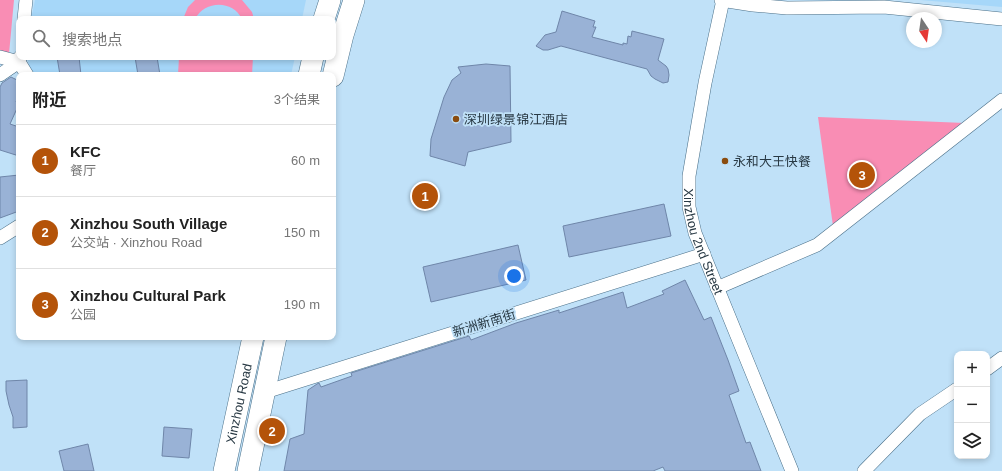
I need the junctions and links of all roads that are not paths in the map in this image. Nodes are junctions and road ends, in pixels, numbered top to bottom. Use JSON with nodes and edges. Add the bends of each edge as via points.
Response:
{"nodes":[{"id":1,"x":26,"y":0,"type":"edge"},
{"id":2,"x":330,"y":0,"type":"edge"},
{"id":3,"x":354,"y":0,"type":"edge"},
{"id":4,"x":722,"y":0,"type":"edge"},
{"id":5,"x":24,"y":16,"type":"edge"},
{"id":6,"x":325,"y":16,"type":"edge"},
{"id":7,"x":1002,"y":19,"type":"edge"},
{"id":8,"x":0,"y":57,"type":"edge"},
{"id":9,"x":16,"y":60,"type":"edge"},
{"id":10,"x":19,"y":60,"type":"edge"},
{"id":11,"x":312,"y":60,"type":"edge"},
{"id":12,"x":25,"y":72,"type":"edge"},
{"id":13,"x":310,"y":72,"type":"edge"},
{"id":14,"x":334,"y":72,"type":"edge"},
{"id":15,"x":0,"y":75,"type":"edge"},
{"id":16,"x":1002,"y":100,"type":"edge"},
{"id":17,"x":16,"y":228,"type":"edge"},
{"id":18,"x":0,"y":238,"type":"edge"},
{"id":19,"x":704,"y":254,"type":"junction"},
{"id":20,"x":717,"y":288,"type":"junction"},
{"id":21,"x":252,"y":340,"type":"edge"},
{"id":22,"x":275,"y":340,"type":"edge"},
{"id":23,"x":1002,"y":358,"type":"edge"},
{"id":24,"x":990,"y":367,"type":"edge"},
{"id":25,"x":954,"y":391,"type":"edge"},
{"id":26,"x":265,"y":392,"type":"junction"},
{"id":27,"x":224,"y":471,"type":"edge"},
{"id":28,"x":248,"y":471,"type":"edge"},
{"id":29,"x":792,"y":471,"type":"edge"},
{"id":30,"x":864,"y":471,"type":"edge"}],
"edges":[{"from":1,"to":5,"type":"street"},
{"from":2,"to":6,"type":"main road"},
{"from":3,"to":14,"type":"main road"},
{"from":4,"to":7,"type":"street","via":[[753,6],[884,8]]},
{"from":4,"to":19,"type":"street","name":"Xinzhou 2nd Street","via":[[689,176],[689,206],[695,233]]},
{"from":8,"to":9,"type":"street"},
{"from":10,"to":12,"type":"street"},
{"from":10,"to":15,"type":"street"},
{"from":11,"to":13,"type":"main road"},
{"from":16,"to":20,"type":"street","via":[[818,245]]},
{"from":17,"to":18,"type":"street"},
{"from":19,"to":20,"type":"street","name":"Xinzhou 2nd Street"},
{"from":19,"to":26,"type":"street","name":"新洲新南街"},
{"from":20,"to":29,"type":"street","name":"Xinzhou 2nd Street"},
{"from":21,"to":27,"type":"main road","name":"Xinzhou Road"},
{"from":22,"to":26,"type":"main road","name":"Xinzhou Road"},
{"from":23,"to":24,"type":"street"},
{"from":25,"to":30,"type":"street","via":[[920,414]]},
{"from":26,"to":28,"type":"main road","name":"Xinzhou Road"}]}
